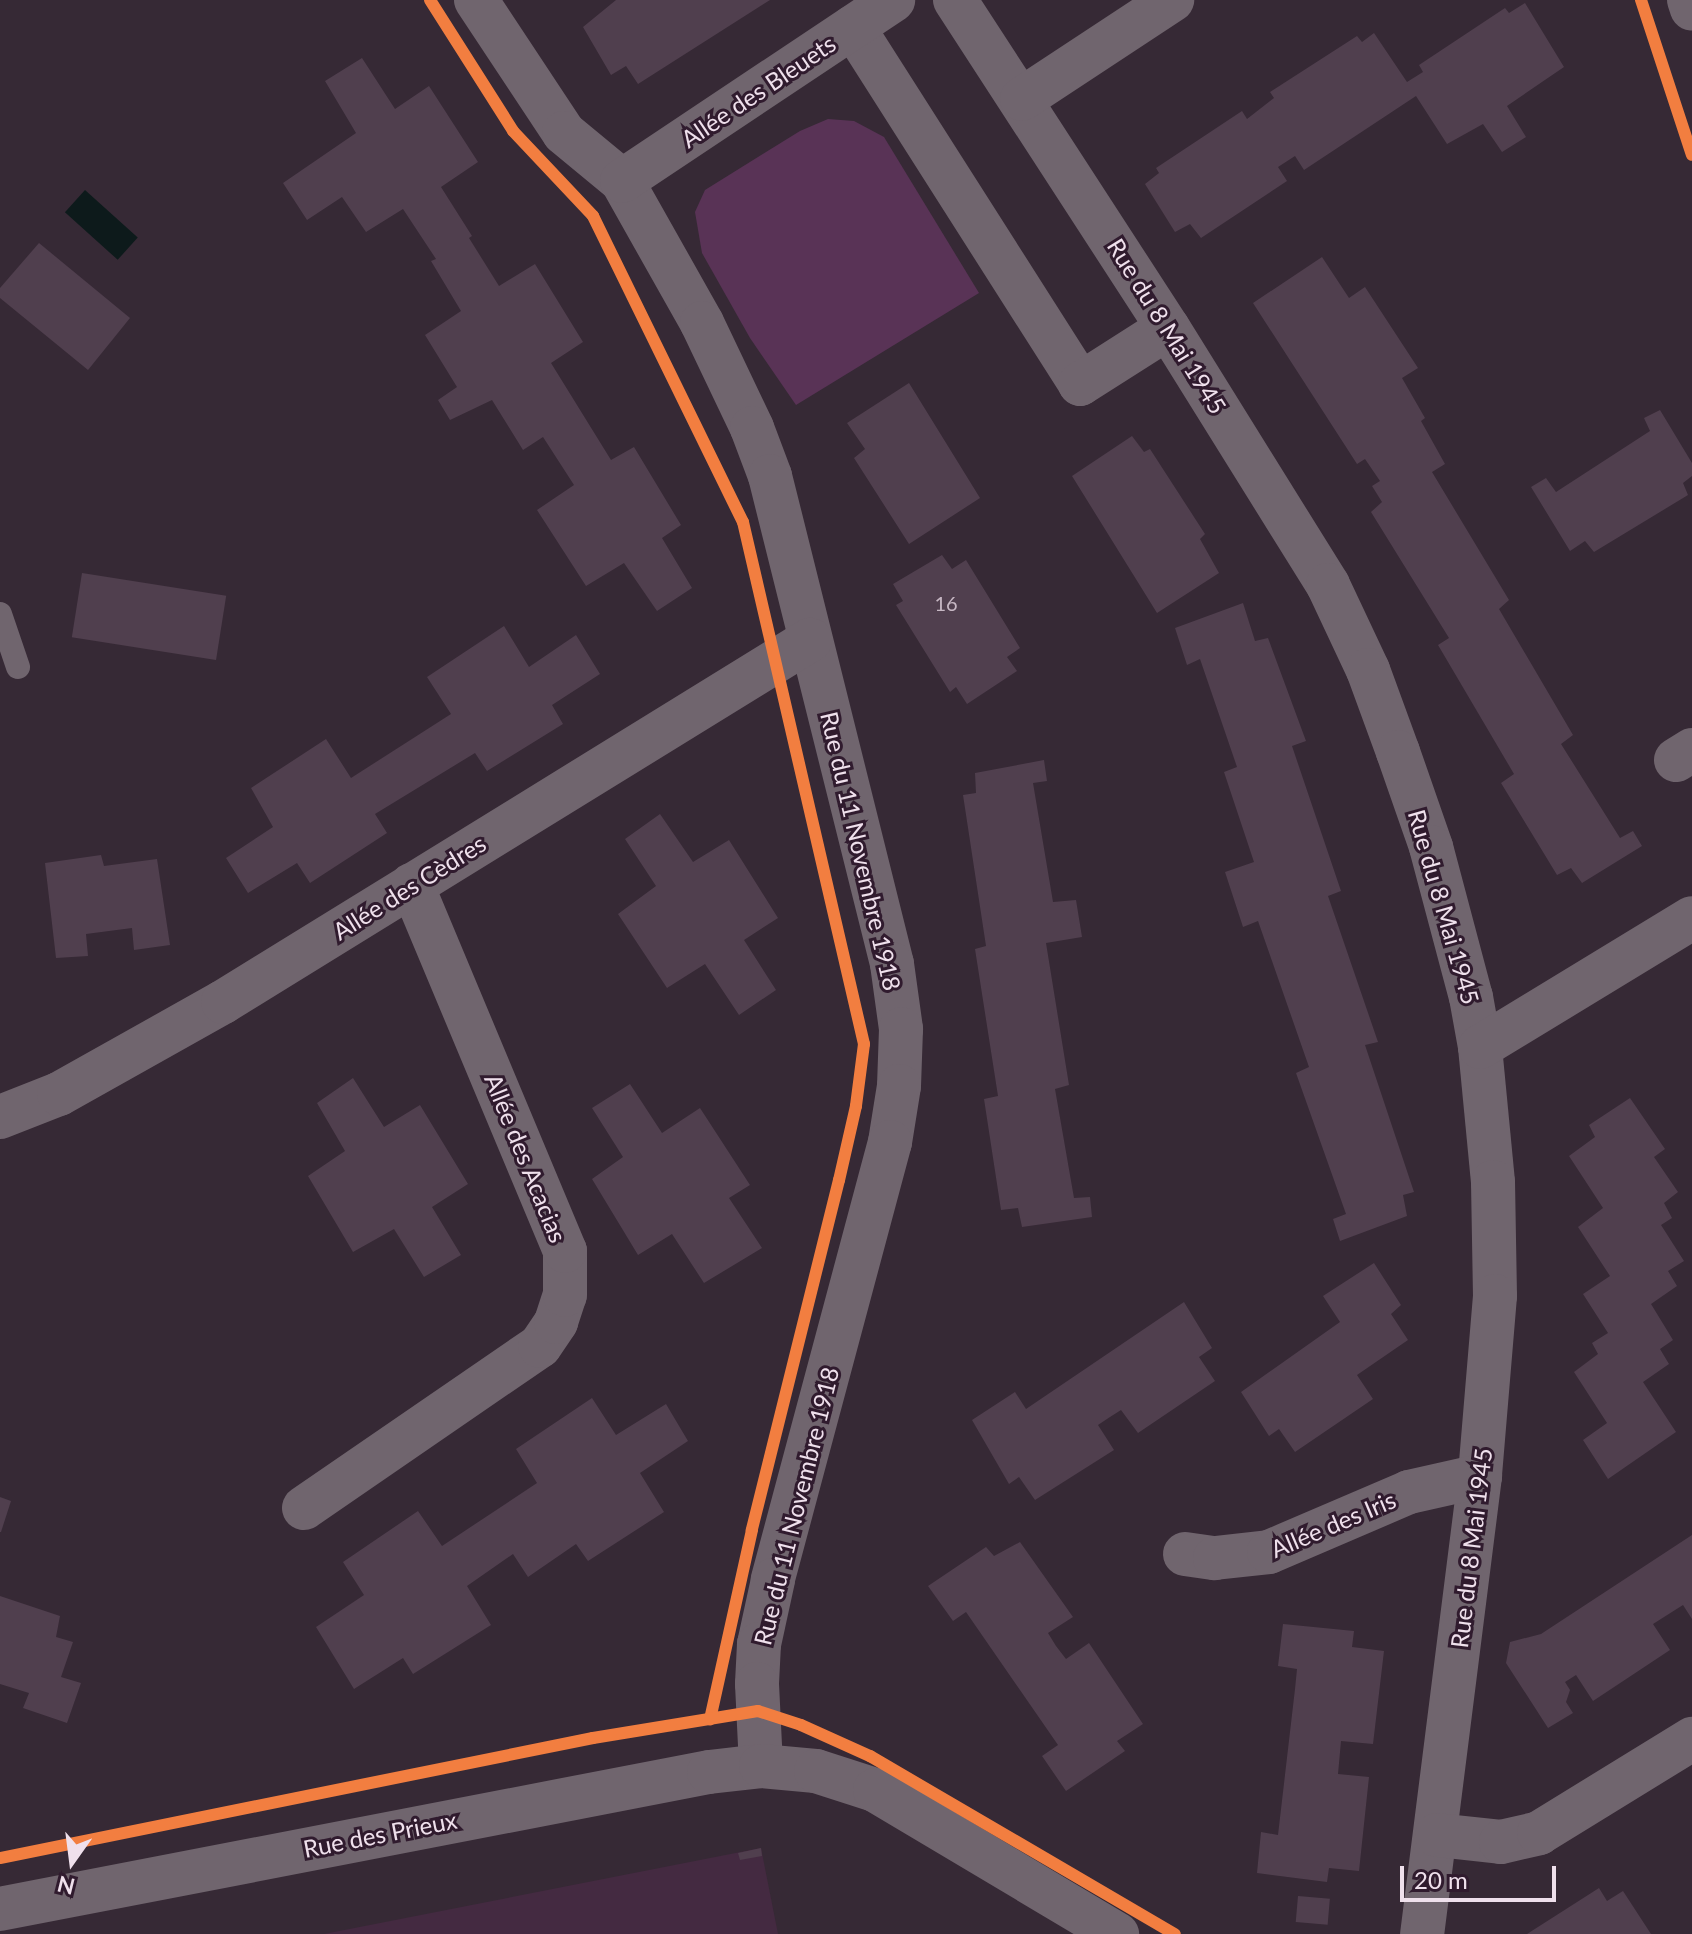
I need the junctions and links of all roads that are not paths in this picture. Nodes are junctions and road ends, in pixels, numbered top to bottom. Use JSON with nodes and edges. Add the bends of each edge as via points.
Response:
{"nodes":[{"id":1,"x":476,"y":0,"type":"edge"},
{"id":2,"x":893,"y":0,"type":"edge"},
{"id":3,"x":955,"y":0,"type":"edge"},
{"id":4,"x":1172,"y":0,"type":"edge"},
{"id":5,"x":1689,"y":0,"type":"edge"},
{"id":6,"x":1692,"y":9,"type":"edge"},
{"id":7,"x":853,"y":27,"type":"junction"},
{"id":8,"x":1022,"y":99,"type":"junction"},
{"id":9,"x":622,"y":181,"type":"junction"},
{"id":10,"x":1168,"y":328,"type":"junction"},
{"id":11,"x":0,"y":614,"type":"edge"},
{"id":12,"x":810,"y":640,"type":"junction"},
{"id":13,"x":18,"y":667,"type":"dead end"},
{"id":14,"x":412,"y":885,"type":"junction"},
{"id":15,"x":1692,"y":918,"type":"edge"},
{"id":16,"x":1480,"y":1047,"type":"junction"},
{"id":17,"x":0,"y":1117,"type":"edge"},
{"id":18,"x":1480,"y":1476,"type":"junction"},
{"id":19,"x":304,"y":1508,"type":"dead end"},
{"id":20,"x":1185,"y":1554,"type":"dead end"},
{"id":21,"x":1692,"y":1739,"type":"edge"},
{"id":22,"x":761,"y":1766,"type":"junction"},
{"id":23,"x":1437,"y":1835,"type":"junction"},
{"id":24,"x":0,"y":1909,"type":"edge"},
{"id":25,"x":1117,"y":1934,"type":"edge"},
{"id":26,"x":1422,"y":1934,"type":"edge"}],
"edges":[{"from":1,"to":9,"type":"street","name":"Rue du 11 Novembre 1918","via":[[564,133]]},
{"from":2,"to":7,"type":"street","name":"Allée des Bleuets"},
{"from":3,"to":8,"type":"street","name":"Rue du 8 Mai 1945"},
{"from":4,"to":8,"type":"street"},
{"from":5,"to":6,"type":"street"},
{"from":7,"to":9,"type":"street","name":"Allée des Bleuets"},
{"from":7,"to":10,"type":"street","via":[[1080,384]]},
{"from":8,"to":10,"type":"street","name":"Rue du 8 Mai 1945"},
{"from":9,"to":12,"type":"street","name":"Rue du 11 Novembre 1918","via":[[702,323],[752,428],[770,476]]},
{"from":10,"to":16,"type":"street","name":"Rue du 8 Mai 1945","via":[[1328,585],[1368,670],[1431,847]]},
{"from":11,"to":13,"type":"lane"},
{"from":12,"to":14,"type":"street","name":"Allée des Cèdres"},
{"from":12,"to":22,"type":"street","name":"Rue du 11 Novembre 1918","via":[[892,964],[901,1029],[899,1086],[890,1142],[759,1644]]},
{"from":14,"to":17,"type":"street","name":"Allée des Cèdres","via":[[223,1002],[59,1094]]},
{"from":14,"to":19,"type":"street","name":"Allée des Acacias","via":[[565,1251],[565,1295],[540,1346]]},
{"from":15,"to":16,"type":"street"},
{"from":16,"to":18,"type":"street","name":"Rue du 8 Mai 1945","via":[[1493,1182],[1495,1296]]},
{"from":18,"to":20,"type":"street","name":"Allée des Iris","via":[[1409,1492],[1269,1552],[1215,1558]]},
{"from":18,"to":23,"type":"street","name":"Rue du 8 Mai 1945"},
{"from":21,"to":23,"type":"street","via":[[1539,1833],[1501,1842]]},
{"from":22,"to":24,"type":"street","name":"Rue des Prieux","via":[[678,1777]]},
{"from":22,"to":25,"type":"street","via":[[816,1771],[875,1790]]},
{"from":23,"to":26,"type":"street","name":"Rue du 8 Mai 1945"}]}
